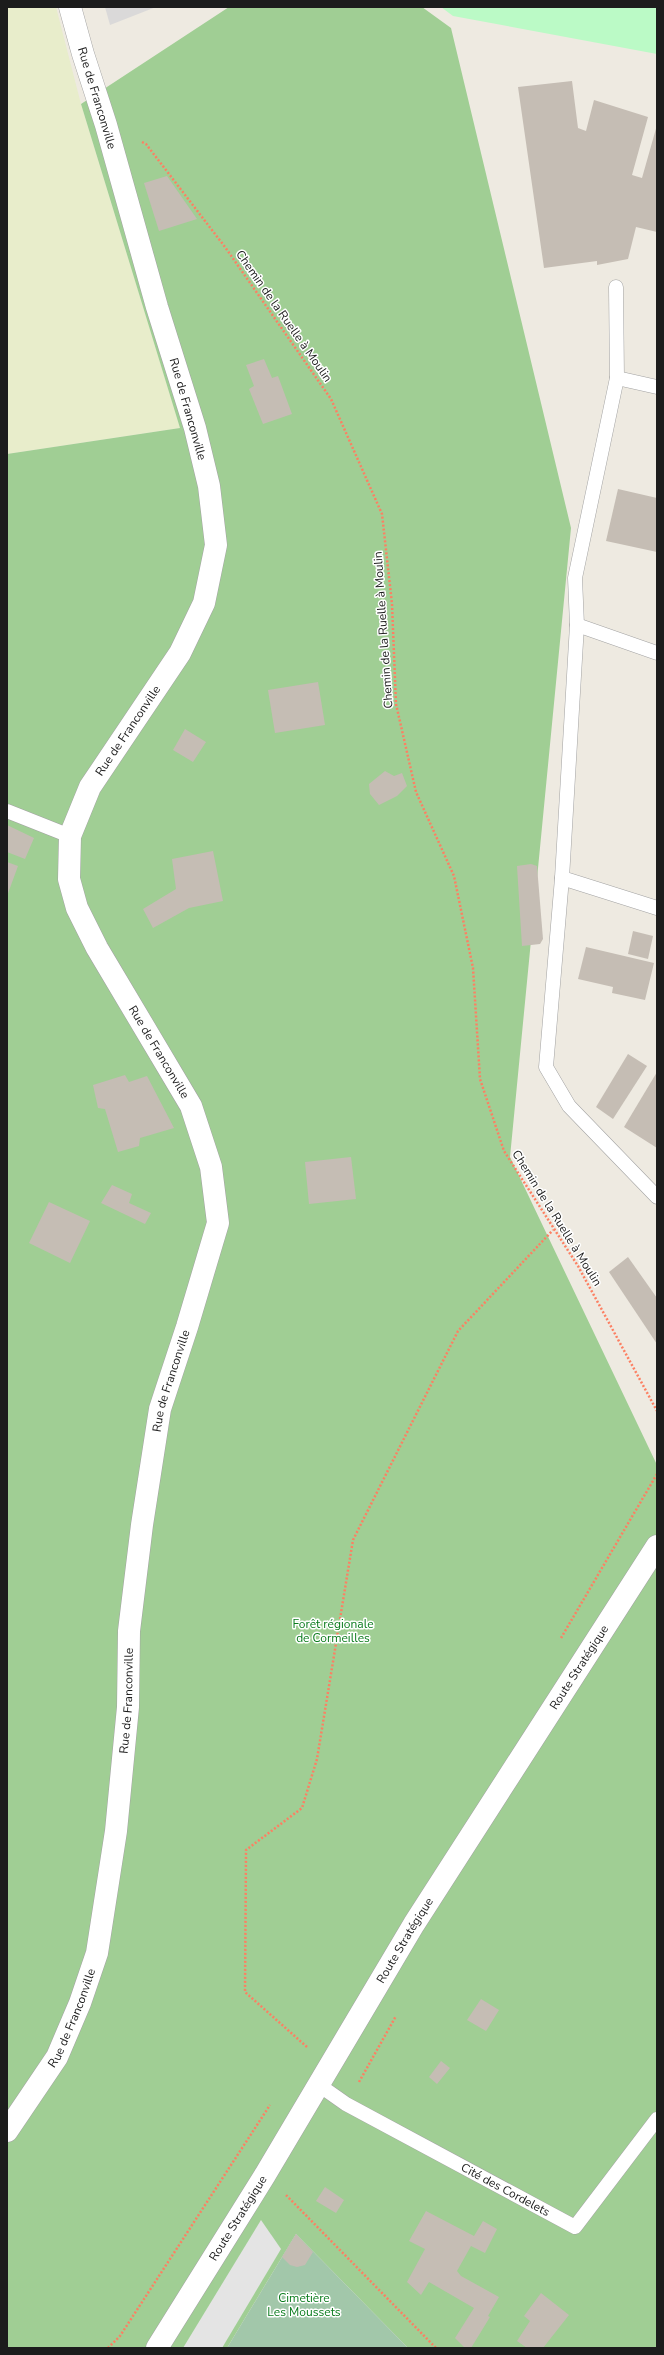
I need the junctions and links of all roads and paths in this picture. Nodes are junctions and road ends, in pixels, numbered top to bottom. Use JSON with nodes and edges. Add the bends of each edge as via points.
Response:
{"nodes":[{"id":1,"x":70,"y":7,"type":"edge"},
{"id":2,"x":106,"y":125,"type":"junction"},
{"id":3,"x":616,"y":287,"type":"dead end"},
{"id":4,"x":617,"y":378,"type":"junction"},
{"id":5,"x":657,"y":386,"type":"edge"},
{"id":6,"x":577,"y":625,"type":"junction"},
{"id":7,"x":657,"y":653,"type":"edge"},
{"id":8,"x":7,"y":811,"type":"edge"},
{"id":9,"x":70,"y":836,"type":"junction"},
{"id":10,"x":562,"y":878,"type":"junction"},
{"id":11,"x":657,"y":908,"type":"edge"},
{"id":12,"x":657,"y":1197,"type":"edge"},
{"id":13,"x":553,"y":1230,"type":"junction"},
{"id":14,"x":657,"y":1411,"type":"edge"},
{"id":15,"x":657,"y":1546,"type":"edge"},
{"id":16,"x":397,"y":2015,"type":"dead end"},
{"id":17,"x":308,"y":2048,"type":"dead end"},
{"id":18,"x":319,"y":2084,"type":"junction"},
{"id":19,"x":346,"y":2104,"type":"junction"},
{"id":20,"x":657,"y":2119,"type":"edge"},
{"id":21,"x":7,"y":2131,"type":"edge"},
{"id":22,"x":265,"y":2175,"type":"junction"},
{"id":23,"x":289,"y":2188,"type":"dead end"},
{"id":24,"x":286,"y":2195,"type":"junction"},
{"id":25,"x":284,"y":2200,"type":"dead end"},
{"id":26,"x":158,"y":2345,"type":"edge"},
{"id":27,"x":436,"y":2348,"type":"edge"}],
"edges":[{"from":1,"to":2,"type":"street","name":"Rue de Franconville"},
{"from":2,"to":9,"type":"street","name":"Rue de Franconville","via":[[157,307],[195,428],[209,486],[216,545],[204,603],[180,653],[90,787]]},
{"from":2,"to":13,"type":"path","name":"Chemin de la Ruelle à Moulin","via":[[146,144],[261,298],[331,399],[382,514],[392,604],[396,704],[416,792],[454,876],[473,968],[480,1079],[504,1151]]},
{"from":3,"to":4,"type":"lane"},
{"from":4,"to":5,"type":"lane"},
{"from":4,"to":6,"type":"lane","via":[[575,578]]},
{"from":6,"to":7,"type":"lane"},
{"from":6,"to":10,"type":"lane"},
{"from":8,"to":9,"type":"lane"},
{"from":9,"to":21,"type":"street","name":"Rue de Franconville","via":[[69,879],[77,908],[97,948],[191,1106],[211,1167],[218,1223],[160,1409],[129,1631],[128,1707],[117,1823],[97,1953],[80,2003],[57,2057]]},
{"from":10,"to":11,"type":"lane"},
{"from":10,"to":12,"type":"lane","via":[[546,1067],[569,1106]]},
{"from":13,"to":14,"type":"path","name":"Chemin de la Ruelle à Moulin","via":[[578,1266]]},
{"from":13,"to":17,"type":"path","via":[[458,1331],[353,1540],[317,1759],[302,1808],[246,1850],[244,1992]]},
{"from":15,"to":18,"type":"street","name":"Route Stratégique","via":[[414,1924]]},
{"from":16,"to":19,"type":"path"},
{"from":18,"to":19,"type":"lane","name":"Cité des Cordelets"},
{"from":18,"to":22,"type":"street","name":"Route Stratégique"},
{"from":19,"to":20,"type":"lane","name":"Cité des Cordelets","via":[[575,2227]]},
{"from":22,"to":24,"type":"path"},
{"from":22,"to":26,"type":"street","name":"Route Stratégique"},
{"from":23,"to":24,"type":"path"},
{"from":24,"to":25,"type":"path"},
{"from":24,"to":27,"type":"path"}]}
